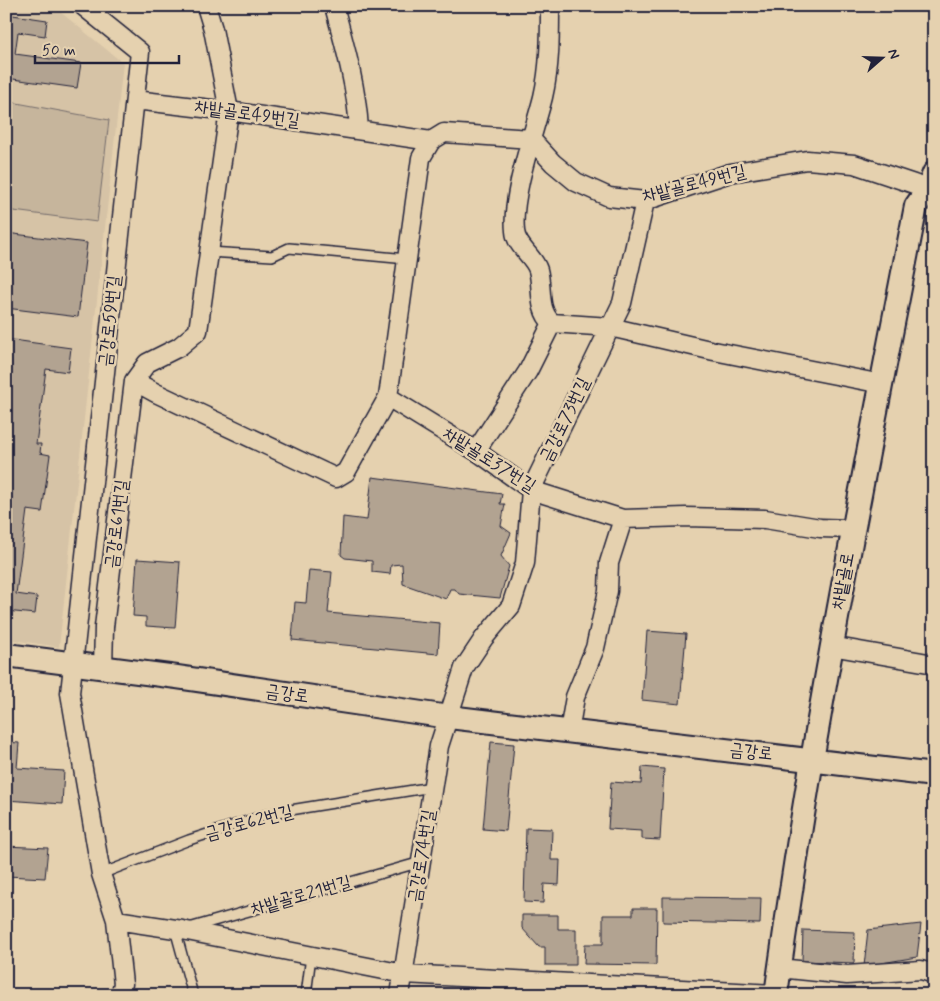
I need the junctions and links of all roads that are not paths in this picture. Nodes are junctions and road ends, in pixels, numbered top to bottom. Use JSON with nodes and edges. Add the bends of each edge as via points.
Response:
{"nodes":[{"id":1,"x":83,"y":6,"type":"edge"},
{"id":2,"x":206,"y":6,"type":"edge"},
{"id":3,"x":550,"y":6,"type":"edge"},
{"id":4,"x":338,"y":7,"type":"edge"},
{"id":5,"x":135,"y":100,"type":"junction"},
{"id":6,"x":229,"y":111,"type":"junction"},
{"id":7,"x":359,"y":130,"type":"junction"},
{"id":8,"x":531,"y":139,"type":"junction"},
{"id":9,"x":431,"y":141,"type":"junction"},
{"id":10,"x":932,"y":185,"type":"edge"},
{"id":11,"x":644,"y":201,"type":"junction"},
{"id":12,"x":210,"y":252,"type":"junction"},
{"id":13,"x":407,"y":259,"type":"junction"},
{"id":14,"x":552,"y":324,"type":"junction"},
{"id":15,"x":610,"y":327,"type":"junction"},
{"id":16,"x":134,"y":381,"type":"junction"},
{"id":17,"x":882,"y":384,"type":"junction"},
{"id":18,"x":388,"y":397,"type":"junction"},
{"id":19,"x":476,"y":451,"type":"junction"},
{"id":20,"x":531,"y":490,"type":"junction"},
{"id":21,"x":623,"y":519,"type":"junction"},
{"id":22,"x":853,"y":528,"type":"junction"},
{"id":23,"x":831,"y":646,"type":"junction"},
{"id":24,"x":6,"y":655,"type":"edge"},
{"id":25,"x":72,"y":664,"type":"junction"},
{"id":26,"x":934,"y":664,"type":"edge"},
{"id":27,"x":103,"y":668,"type":"junction"},
{"id":28,"x":449,"y":718,"type":"junction"},
{"id":29,"x":569,"y":732,"type":"junction"},
{"id":30,"x":810,"y":759,"type":"junction"},
{"id":31,"x":934,"y":774,"type":"edge"},
{"id":32,"x":432,"y":787,"type":"junction"},
{"id":33,"x":421,"y":862,"type":"junction"},
{"id":34,"x":100,"y":874,"type":"junction"},
{"id":35,"x":116,"y":920,"type":"junction"},
{"id":36,"x":178,"y":929,"type":"junction"},
{"id":37,"x":311,"y":956,"type":"junction"},
{"id":38,"x":780,"y":968,"type":"junction"},
{"id":39,"x":404,"y":974,"type":"junction"},
{"id":40,"x":934,"y":974,"type":"edge"},
{"id":41,"x":776,"y":994,"type":"edge"},
{"id":42,"x":120,"y":995,"type":"edge"},
{"id":43,"x":193,"y":995,"type":"edge"},
{"id":44,"x":306,"y":995,"type":"edge"},
{"id":45,"x":400,"y":995,"type":"edge"}],
"edges":[{"from":1,"to":5,"type":"street","name":"금강로59번길","via":[[140,52]]},
{"from":2,"to":6,"type":"street"},
{"from":3,"to":8,"type":"street","via":[[547,70]]},
{"from":4,"to":7,"type":"street"},
{"from":5,"to":6,"type":"street","name":"차밭골로49번길"},
{"from":5,"to":25,"type":"street","name":"금강로59번길"},
{"from":6,"to":7,"type":"street","name":"차밭골로49번길"},
{"from":6,"to":12,"type":"street"},
{"from":7,"to":9,"type":"street","name":"차밭골로49번길"},
{"from":8,"to":9,"type":"street","name":"차밭골로49번길","via":[[444,133]]},
{"from":8,"to":11,"type":"street","name":"차밭골로49번길","via":[[552,163],[576,182],[609,197]]},
{"from":8,"to":14,"type":"street","via":[[514,232],[538,268],[545,317]]},
{"from":9,"to":13,"type":"street","via":[[421,158]]},
{"from":10,"to":11,"type":"street","name":"차밭골로49번길","via":[[854,164],[807,160],[730,173]]},
{"from":10,"to":17,"type":"street","name":"차밭골로","via":[[916,206]]},
{"from":11,"to":15,"type":"street","name":"금강로73번길","via":[[622,303]]},
{"from":12,"to":13,"type":"lane","via":[[272,256],[289,248]]},
{"from":12,"to":16,"type":"street","via":[[198,331],[179,347],[148,362]]},
{"from":13,"to":18,"type":"street"},
{"from":14,"to":15,"type":"street"},
{"from":14,"to":19,"type":"street","via":[[528,371]]},
{"from":15,"to":17,"type":"street"},
{"from":15,"to":20,"type":"street","name":"금강로73번길"},
{"from":16,"to":18,"type":"street","via":[[336,478],[346,472]]},
{"from":16,"to":27,"type":"street","name":"금강로61번길","via":[[104,626]]},
{"from":17,"to":22,"type":"street","name":"차밭골로"},
{"from":18,"to":19,"type":"street","name":"차밭골로37번길"},
{"from":19,"to":20,"type":"street","name":"차밭골로37번길"},
{"from":20,"to":21,"type":"street","name":"차밭골로37번길"},
{"from":20,"to":28,"type":"street","name":"금강로73번길","via":[[525,563],[511,606],[464,668]]},
{"from":21,"to":22,"type":"street","name":"차밭골로37번길","via":[[764,519],[820,528]]},
{"from":21,"to":29,"type":"street","via":[[610,563],[608,590],[595,648],[575,697]]},
{"from":22,"to":23,"type":"street","name":"차밭골로"},
{"from":23,"to":26,"type":"street"},
{"from":23,"to":30,"type":"street","name":"차밭골로"},
{"from":24,"to":25,"type":"street","name":"금강로"},
{"from":25,"to":27,"type":"street","name":"금강로"},
{"from":25,"to":34,"type":"street","via":[[70,693]]},
{"from":27,"to":28,"type":"street","name":"금강로"},
{"from":28,"to":29,"type":"street","name":"금강로"},
{"from":28,"to":32,"type":"street","name":"금강로74번길","via":[[439,746]]},
{"from":29,"to":30,"type":"street","name":"금강로"},
{"from":30,"to":31,"type":"street","name":"금강로"},
{"from":30,"to":38,"type":"street","name":"차밭골로"},
{"from":32,"to":33,"type":"street","name":"금강로74번길"},
{"from":32,"to":34,"type":"lane","name":"금강로62번길","via":[[272,813]]},
{"from":33,"to":36,"type":"lane","name":"차밭골로21번길"},
{"from":33,"to":39,"type":"street","name":"금강로74번길"},
{"from":34,"to":35,"type":"street"},
{"from":35,"to":36,"type":"street","name":"차밭골로21번길"},
{"from":35,"to":42,"type":"street","via":[[123,984]]},
{"from":36,"to":37,"type":"street","name":"차밭골로21번길"},
{"from":36,"to":43,"type":"lane"},
{"from":37,"to":39,"type":"street","name":"차밭골로21번길"},
{"from":37,"to":44,"type":"lane"},
{"from":38,"to":40,"type":"street","via":[[847,976],[921,970]]},
{"from":38,"to":41,"type":"street","name":"차밭골로"},
{"from":39,"to":41,"type":"street","name":"차밭골로21번길"},
{"from":39,"to":45,"type":"street","name":"금강로74번길"}]}
